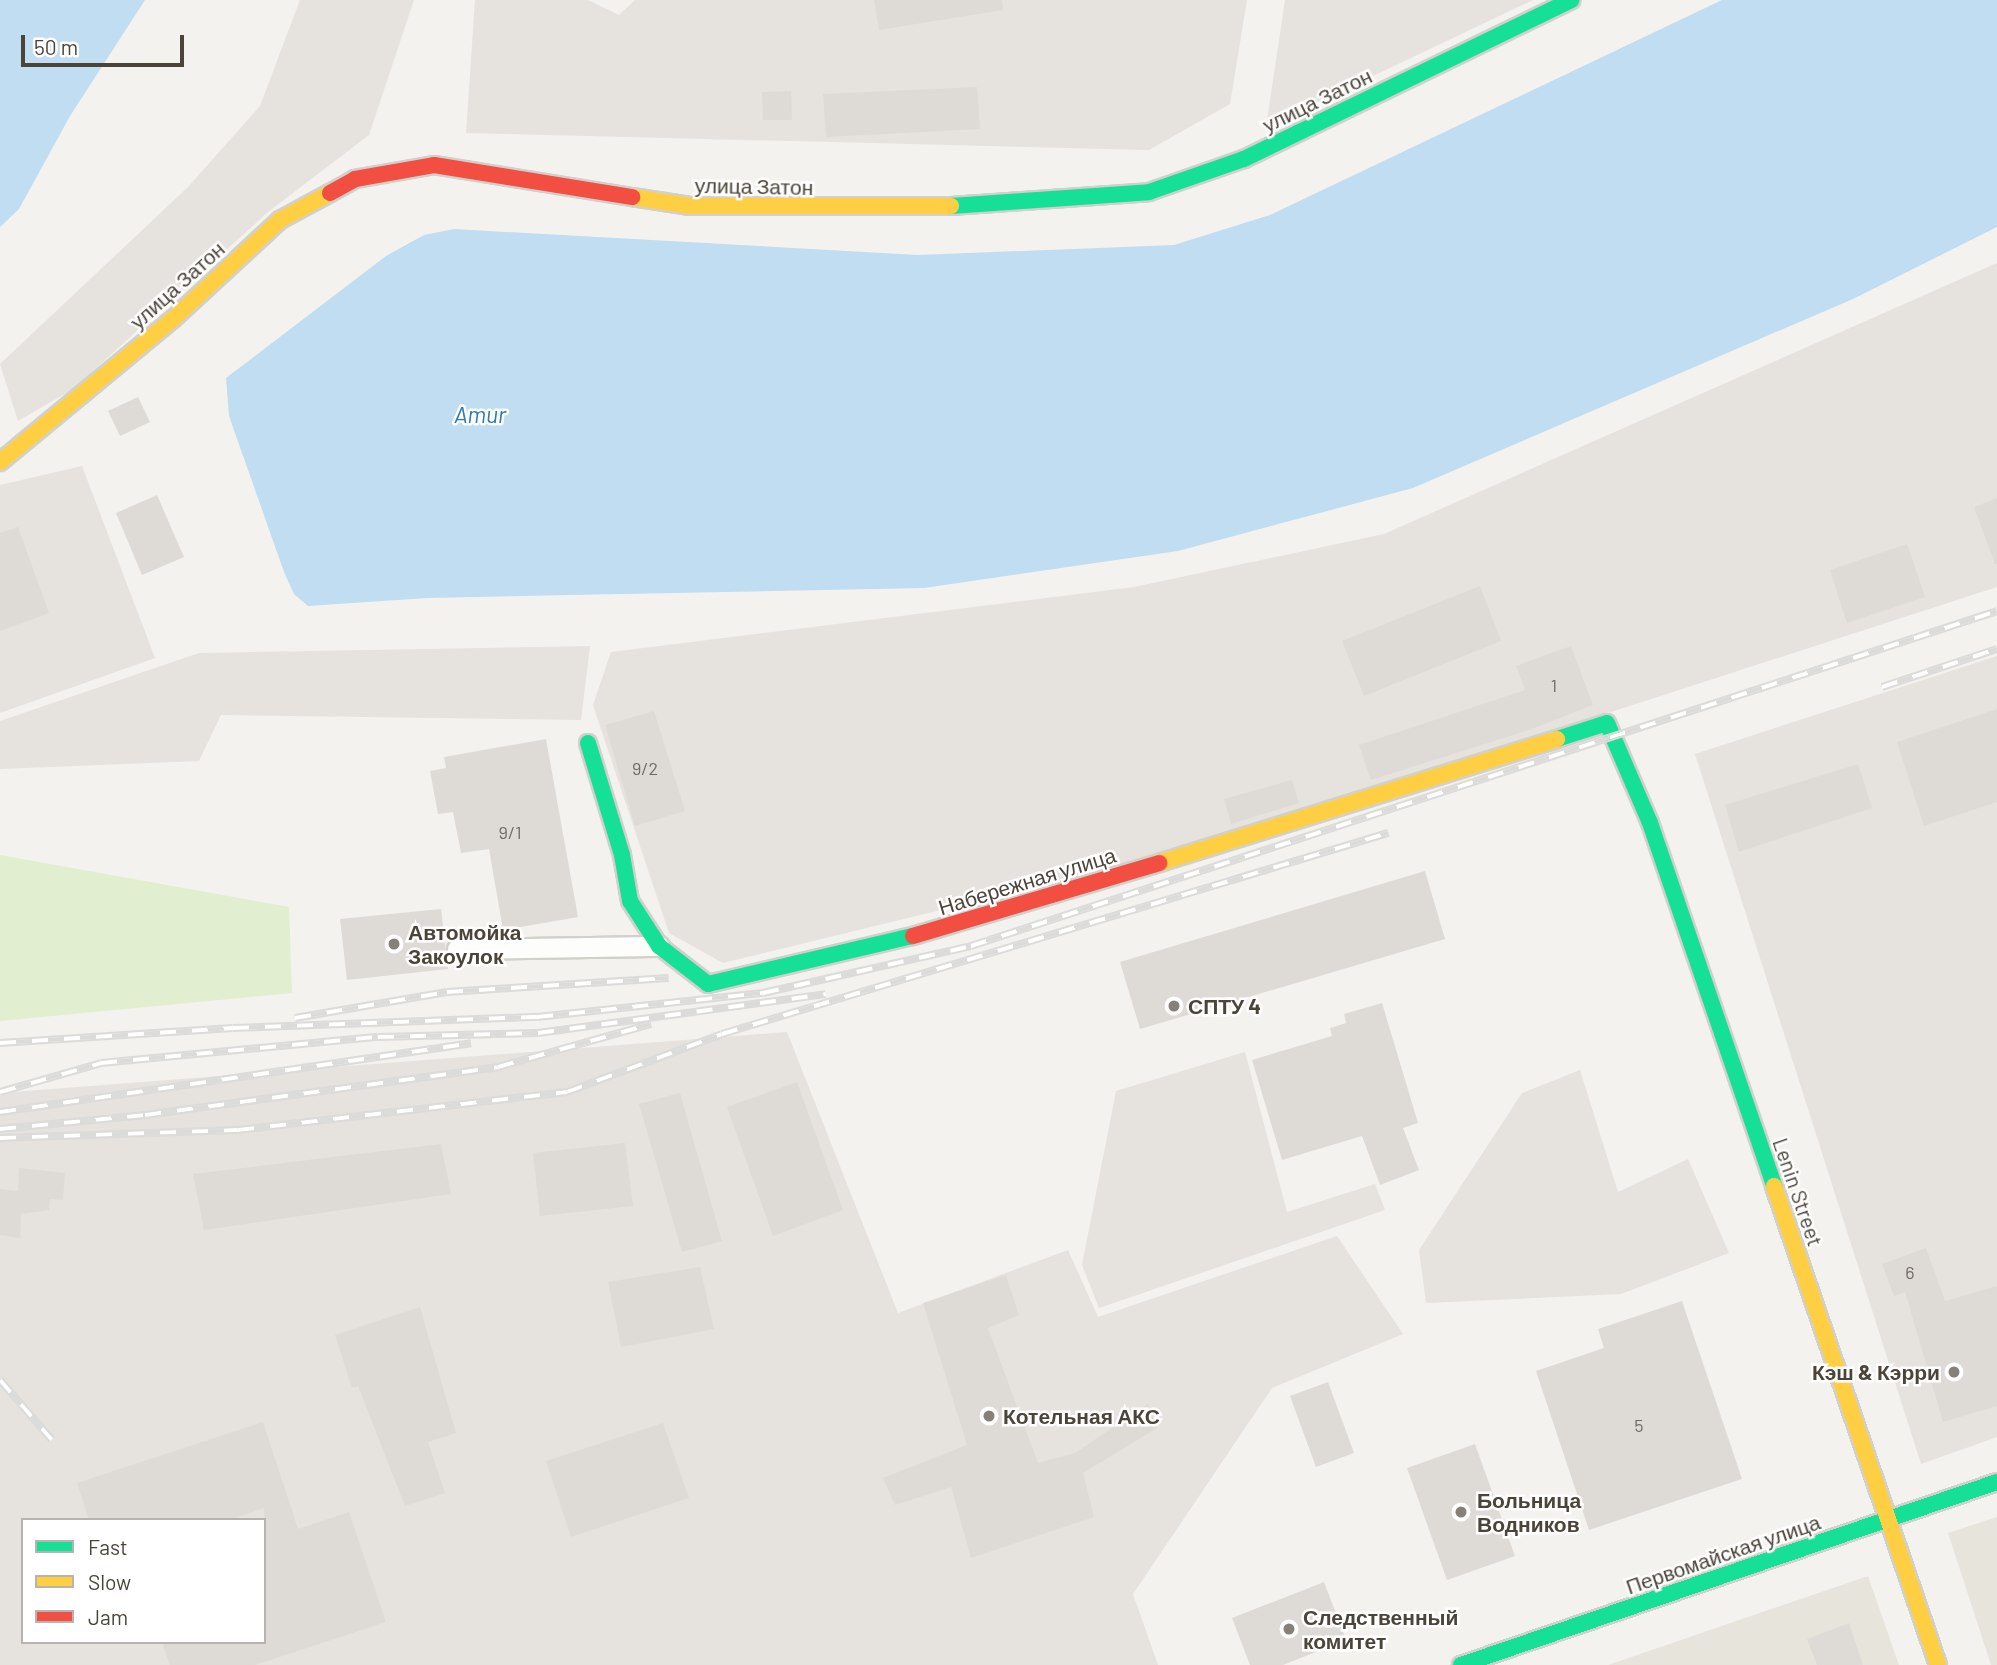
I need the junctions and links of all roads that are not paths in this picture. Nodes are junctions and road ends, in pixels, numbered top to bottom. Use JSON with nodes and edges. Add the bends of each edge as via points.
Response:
{"nodes":[{"id":1,"x":1570,"y":0,"type":"edge"},
{"id":2,"x":0,"y":462,"type":"edge"},
{"id":3,"x":1611,"y":736,"type":"joint"},
{"id":4,"x":589,"y":743,"type":"dead end"},
{"id":5,"x":659,"y":946,"type":"junction"},
{"id":6,"x":457,"y":949,"type":"dead end"},
{"id":7,"x":1997,"y":1482,"type":"edge"},
{"id":8,"x":1889,"y":1519,"type":"junction"},
{"id":9,"x":1461,"y":1665,"type":"edge"},
{"id":10,"x":1938,"y":1665,"type":"edge"}],
"edges":[{"from":1,"to":2,"type":"street","name":"улица Затон","via":[[1244,159],[1149,192],[910,209],[690,206],[434,165],[355,179],[280,220],[173,319]]},
{"from":3,"to":5,"type":"street","name":"Набережная улица","via":[[1606,723],[970,922],[766,973],[708,984]]},
{"from":3,"to":8,"type":"street","name":"Lenin Street","via":[[1650,823]]},
{"from":4,"to":5,"type":"street","name":"Набережная улица","via":[[622,855],[630,901]]},
{"from":5,"to":6,"type":"street"},
{"from":7,"to":8,"type":"street","name":"Первомайская улица"},
{"from":8,"to":9,"type":"street","name":"Первомайская улица"},
{"from":8,"to":10,"type":"street","name":"Lenin Street"}]}
